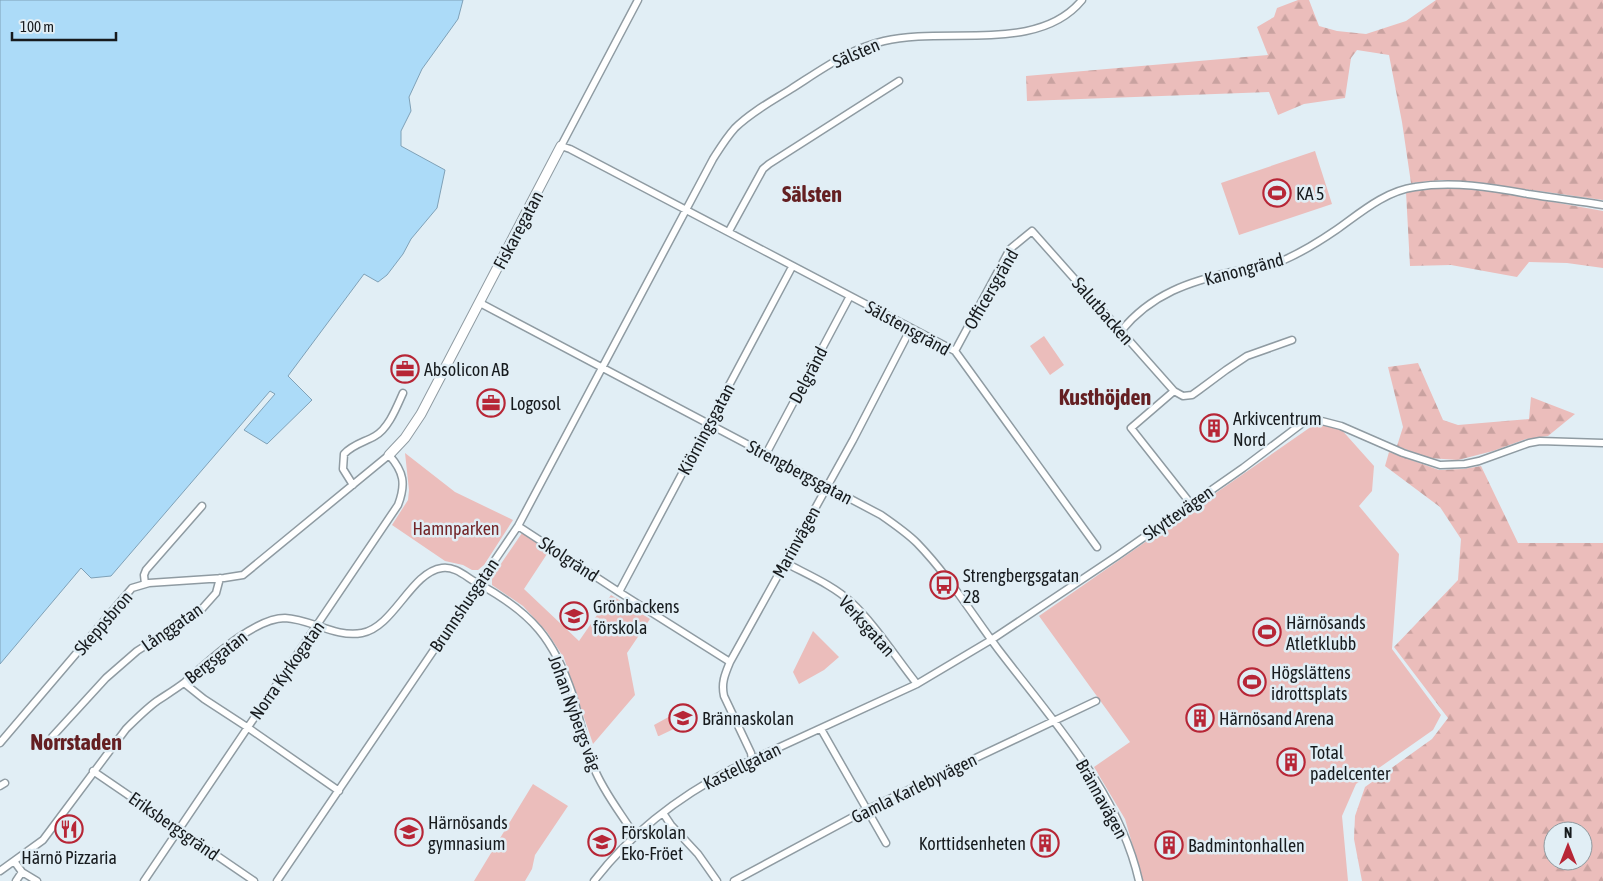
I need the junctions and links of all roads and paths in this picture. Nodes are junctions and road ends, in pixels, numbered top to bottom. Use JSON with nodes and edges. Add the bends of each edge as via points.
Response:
{"nodes":[{"id":1,"x":638,"y":0,"type":"edge"},
{"id":2,"x":1082,"y":0,"type":"edge"},
{"id":3,"x":899,"y":82,"type":"dead end"},
{"id":4,"x":561,"y":146,"type":"junction"},
{"id":5,"x":1603,"y":205,"type":"edge"},
{"id":6,"x":686,"y":210,"type":"junction"},
{"id":7,"x":1032,"y":231,"type":"joint"},
{"id":8,"x":728,"y":232,"type":"junction"},
{"id":9,"x":792,"y":266,"type":"junction"},
{"id":10,"x":850,"y":296,"type":"junction"},
{"id":11,"x":480,"y":303,"type":"junction"},
{"id":12,"x":911,"y":328,"type":"junction"},
{"id":13,"x":1121,"y":331,"type":"junction"},
{"id":14,"x":1292,"y":340,"type":"dead end"},
{"id":15,"x":955,"y":351,"type":"junction"},
{"id":16,"x":602,"y":368,"type":"junction"},
{"id":17,"x":1174,"y":391,"type":"junction"},
{"id":18,"x":403,"y":393,"type":"dead end"},
{"id":19,"x":709,"y":423,"type":"junction"},
{"id":20,"x":1603,"y":443,"type":"edge"},
{"id":21,"x":766,"y":454,"type":"junction"},
{"id":22,"x":389,"y":455,"type":"junction"},
{"id":23,"x":353,"y":485,"type":"junction"},
{"id":24,"x":826,"y":486,"type":"junction"},
{"id":25,"x":1190,"y":504,"type":"junction"},
{"id":26,"x":202,"y":506,"type":"dead end"},
{"id":27,"x":518,"y":526,"type":"junction"},
{"id":28,"x":1097,"y":547,"type":"dead end"},
{"id":29,"x":784,"y":562,"type":"junction"},
{"id":30,"x":220,"y":578,"type":"junction"},
{"id":31,"x":145,"y":584,"type":"junction"},
{"id":32,"x":479,"y":584,"type":"junction"},
{"id":33,"x":620,"y":591,"type":"junction"},
{"id":34,"x":317,"y":626,"type":"junction"},
{"id":35,"x":991,"y":640,"type":"junction"},
{"id":36,"x":730,"y":662,"type":"junction"},
{"id":37,"x":184,"y":683,"type":"junction"},
{"id":38,"x":917,"y":684,"type":"junction"},
{"id":39,"x":1096,"y":701,"type":"dead end"},
{"id":40,"x":1053,"y":722,"type":"junction"},
{"id":41,"x":247,"y":727,"type":"junction"},
{"id":42,"x":821,"y":729,"type":"junction"},
{"id":43,"x":52,"y":737,"type":"dead end"},
{"id":44,"x":0,"y":742,"type":"edge"},
{"id":45,"x":752,"y":760,"type":"junction"},
{"id":46,"x":93,"y":771,"type":"junction"},
{"id":47,"x":339,"y":791,"type":"junction"},
{"id":48,"x":866,"y":810,"type":"junction"},
{"id":49,"x":663,"y":813,"type":"junction"},
{"id":50,"x":180,"y":830,"type":"junction"},
{"id":51,"x":635,"y":836,"type":"junction"},
{"id":52,"x":886,"y":843,"type":"dead end"},
{"id":53,"x":14,"y":861,"type":"junction"},
{"id":54,"x":0,"y":871,"type":"edge"},
{"id":55,"x":22,"y":872,"type":"junction"},
{"id":56,"x":16,"y":881,"type":"edge"},
{"id":57,"x":37,"y":881,"type":"edge"},
{"id":58,"x":144,"y":881,"type":"edge"},
{"id":59,"x":254,"y":881,"type":"edge"},
{"id":60,"x":277,"y":881,"type":"edge"},
{"id":61,"x":595,"y":881,"type":"edge"},
{"id":62,"x":717,"y":881,"type":"edge"},
{"id":63,"x":734,"y":881,"type":"edge"},
{"id":64,"x":1139,"y":881,"type":"edge"}],
"edges":[{"from":1,"to":4,"type":"street","name":"Fiskaregatan"},
{"from":2,"to":6,"type":"street","name":"Sälsten","via":[[1066,17],[1037,29],[897,39],[868,45],[841,57],[735,128],[713,159]]},
{"from":3,"to":8,"type":"street","via":[[763,169]]},
{"from":4,"to":6,"type":"street","name":"Sälstensgränd"},
{"from":4,"to":11,"type":"street","name":"Fiskaregatan"},
{"from":5,"to":13,"type":"street","name":"Kanongränd","via":[[1463,185],[1417,186],[1395,192],[1282,261],[1178,287],[1141,311]]},
{"from":6,"to":8,"type":"street","name":"Sälstensgränd"},
{"from":6,"to":16,"type":"street","name":"Brunnshusgatan"},
{"from":7,"to":13,"type":"street","name":"Salutbacken"},
{"from":7,"to":15,"type":"street","name":"Officersgränd","via":[[1010,249]]},
{"from":8,"to":9,"type":"street","name":"Sälstensgränd"},
{"from":9,"to":10,"type":"street","name":"Sälstensgränd"},
{"from":9,"to":19,"type":"street","name":"Kiörningsgatan"},
{"from":10,"to":12,"type":"street","name":"Sälstensgränd"},
{"from":10,"to":21,"type":"street","name":"Delgränd"},
{"from":11,"to":16,"type":"street","name":"Strengbergsgatan"},
{"from":11,"to":22,"type":"street","name":"Fiskaregatan","via":[[412,430]]},
{"from":12,"to":15,"type":"street","name":"Sälstensgränd"},
{"from":12,"to":24,"type":"street","name":"Marinvägen"},
{"from":13,"to":17,"type":"street","name":"Salutbacken"},
{"from":14,"to":17,"type":"street","via":[[1247,356],[1192,395],[1182,396]]},
{"from":15,"to":28,"type":"street","name":"Sälstensgränd"},
{"from":16,"to":19,"type":"street","name":"Strengbergsgatan"},
{"from":16,"to":27,"type":"street","name":"Brunnshusgatan"},
{"from":17,"to":25,"type":"street","via":[[1131,428]]},
{"from":18,"to":23,"type":"street","via":[[380,433],[344,454],[343,468]]},
{"from":19,"to":21,"type":"street","name":"Strengbergsgatan"},
{"from":19,"to":33,"type":"street","name":"Kiörningsgatan"},
{"from":20,"to":25,"type":"street","name":"Skyttevägen","via":[[1540,441],[1480,461],[1440,465],[1341,426],[1314,420],[1304,422]]},
{"from":21,"to":24,"type":"street","name":"Strengbergsgatan"},
{"from":22,"to":23,"type":"street"},
{"from":22,"to":34,"type":"street","name":"Norra Kyrkogatan","via":[[398,465],[403,479],[403,493],[398,505]]},
{"from":23,"to":30,"type":"street","via":[[243,575]]},
{"from":24,"to":29,"type":"street","name":"Marinvägen"},
{"from":24,"to":35,"type":"street","name":"Strengbergsgatan","via":[[881,516],[916,542]]},
{"from":25,"to":35,"type":"street","name":"Skyttevägen"},
{"from":26,"to":31,"type":"street","name":"Skeppsbron","via":[[146,570]]},
{"from":27,"to":32,"type":"street","name":"Brunnshusgatan"},
{"from":27,"to":33,"type":"street","name":"Skolgränd"},
{"from":29,"to":36,"type":"street","name":"Marinvägen"},
{"from":29,"to":38,"type":"street","name":"Verksgatan","via":[[850,601]]},
{"from":30,"to":31,"type":"street"},
{"from":30,"to":43,"type":"street","name":"Långgatan","via":[[216,593],[200,611],[146,646],[106,678]]},
{"from":31,"to":44,"type":"street","name":"Skeppsbron","via":[[127,592]]},
{"from":32,"to":34,"type":"street","name":"Bergsgatan","via":[[463,573],[440,568],[420,581],[387,618],[363,633],[349,634]]},
{"from":32,"to":47,"type":"street","name":"Brunnshusgatan"},
{"from":32,"to":51,"type":"street","name":"Johan Nybergs väg","via":[[525,613],[551,646],[562,665],[594,769]]},
{"from":33,"to":36,"type":"street","name":"Skolgränd"},
{"from":34,"to":37,"type":"street","name":"Bergsgatan","via":[[286,618],[264,622],[224,649]]},
{"from":34,"to":41,"type":"street","name":"Norra Kyrkogatan"},
{"from":35,"to":38,"type":"street","name":"Kastellgatan"},
{"from":35,"to":40,"type":"street","name":"Strengbergsgatan"},
{"from":36,"to":45,"type":"street","name":"Marinvägen","via":[[722,689]]},
{"from":37,"to":41,"type":"street"},
{"from":37,"to":46,"type":"street","name":"Bergsgatan","via":[[138,716]]},
{"from":38,"to":42,"type":"street","name":"Kastellgatan"},
{"from":39,"to":40,"type":"street","name":"Gamla Karlebyvägen"},
{"from":40,"to":48,"type":"street","name":"Gamla Karlebyvägen"},
{"from":40,"to":64,"type":"street","name":"Brännavägen","via":[[1106,798],[1129,848]]},
{"from":41,"to":47,"type":"street"},
{"from":41,"to":50,"type":"street","name":"Norra Kyrkogatan"},
{"from":42,"to":45,"type":"street","name":"Kastellgatan"},
{"from":42,"to":48,"type":"street"},
{"from":45,"to":49,"type":"street","name":"Kastellgatan","via":[[707,782]]},
{"from":46,"to":50,"type":"street","name":"Eriksbergsgränd"},
{"from":46,"to":53,"type":"street","name":"Bergsgatan","via":[[43,840]]},
{"from":47,"to":60,"type":"street","name":"Brunnshusgatan"},
{"from":48,"to":52,"type":"street"},
{"from":48,"to":63,"type":"street","name":"Gamla Karlebyvägen"},
{"from":49,"to":51,"type":"street","name":"Kastellgatan"},
{"from":49,"to":62,"type":"street"},
{"from":50,"to":58,"type":"street","name":"Norra Kyrkogatan"},
{"from":50,"to":59,"type":"street","name":"Eriksbergsgränd"},
{"from":51,"to":61,"type":"street","name":"Kastellgatan","via":[[617,852]]},
{"from":53,"to":54,"type":"street","name":"Bergsgatan"},
{"from":53,"to":55,"type":"street"},
{"from":55,"to":56,"type":"street"},
{"from":55,"to":57,"type":"street"}]}
